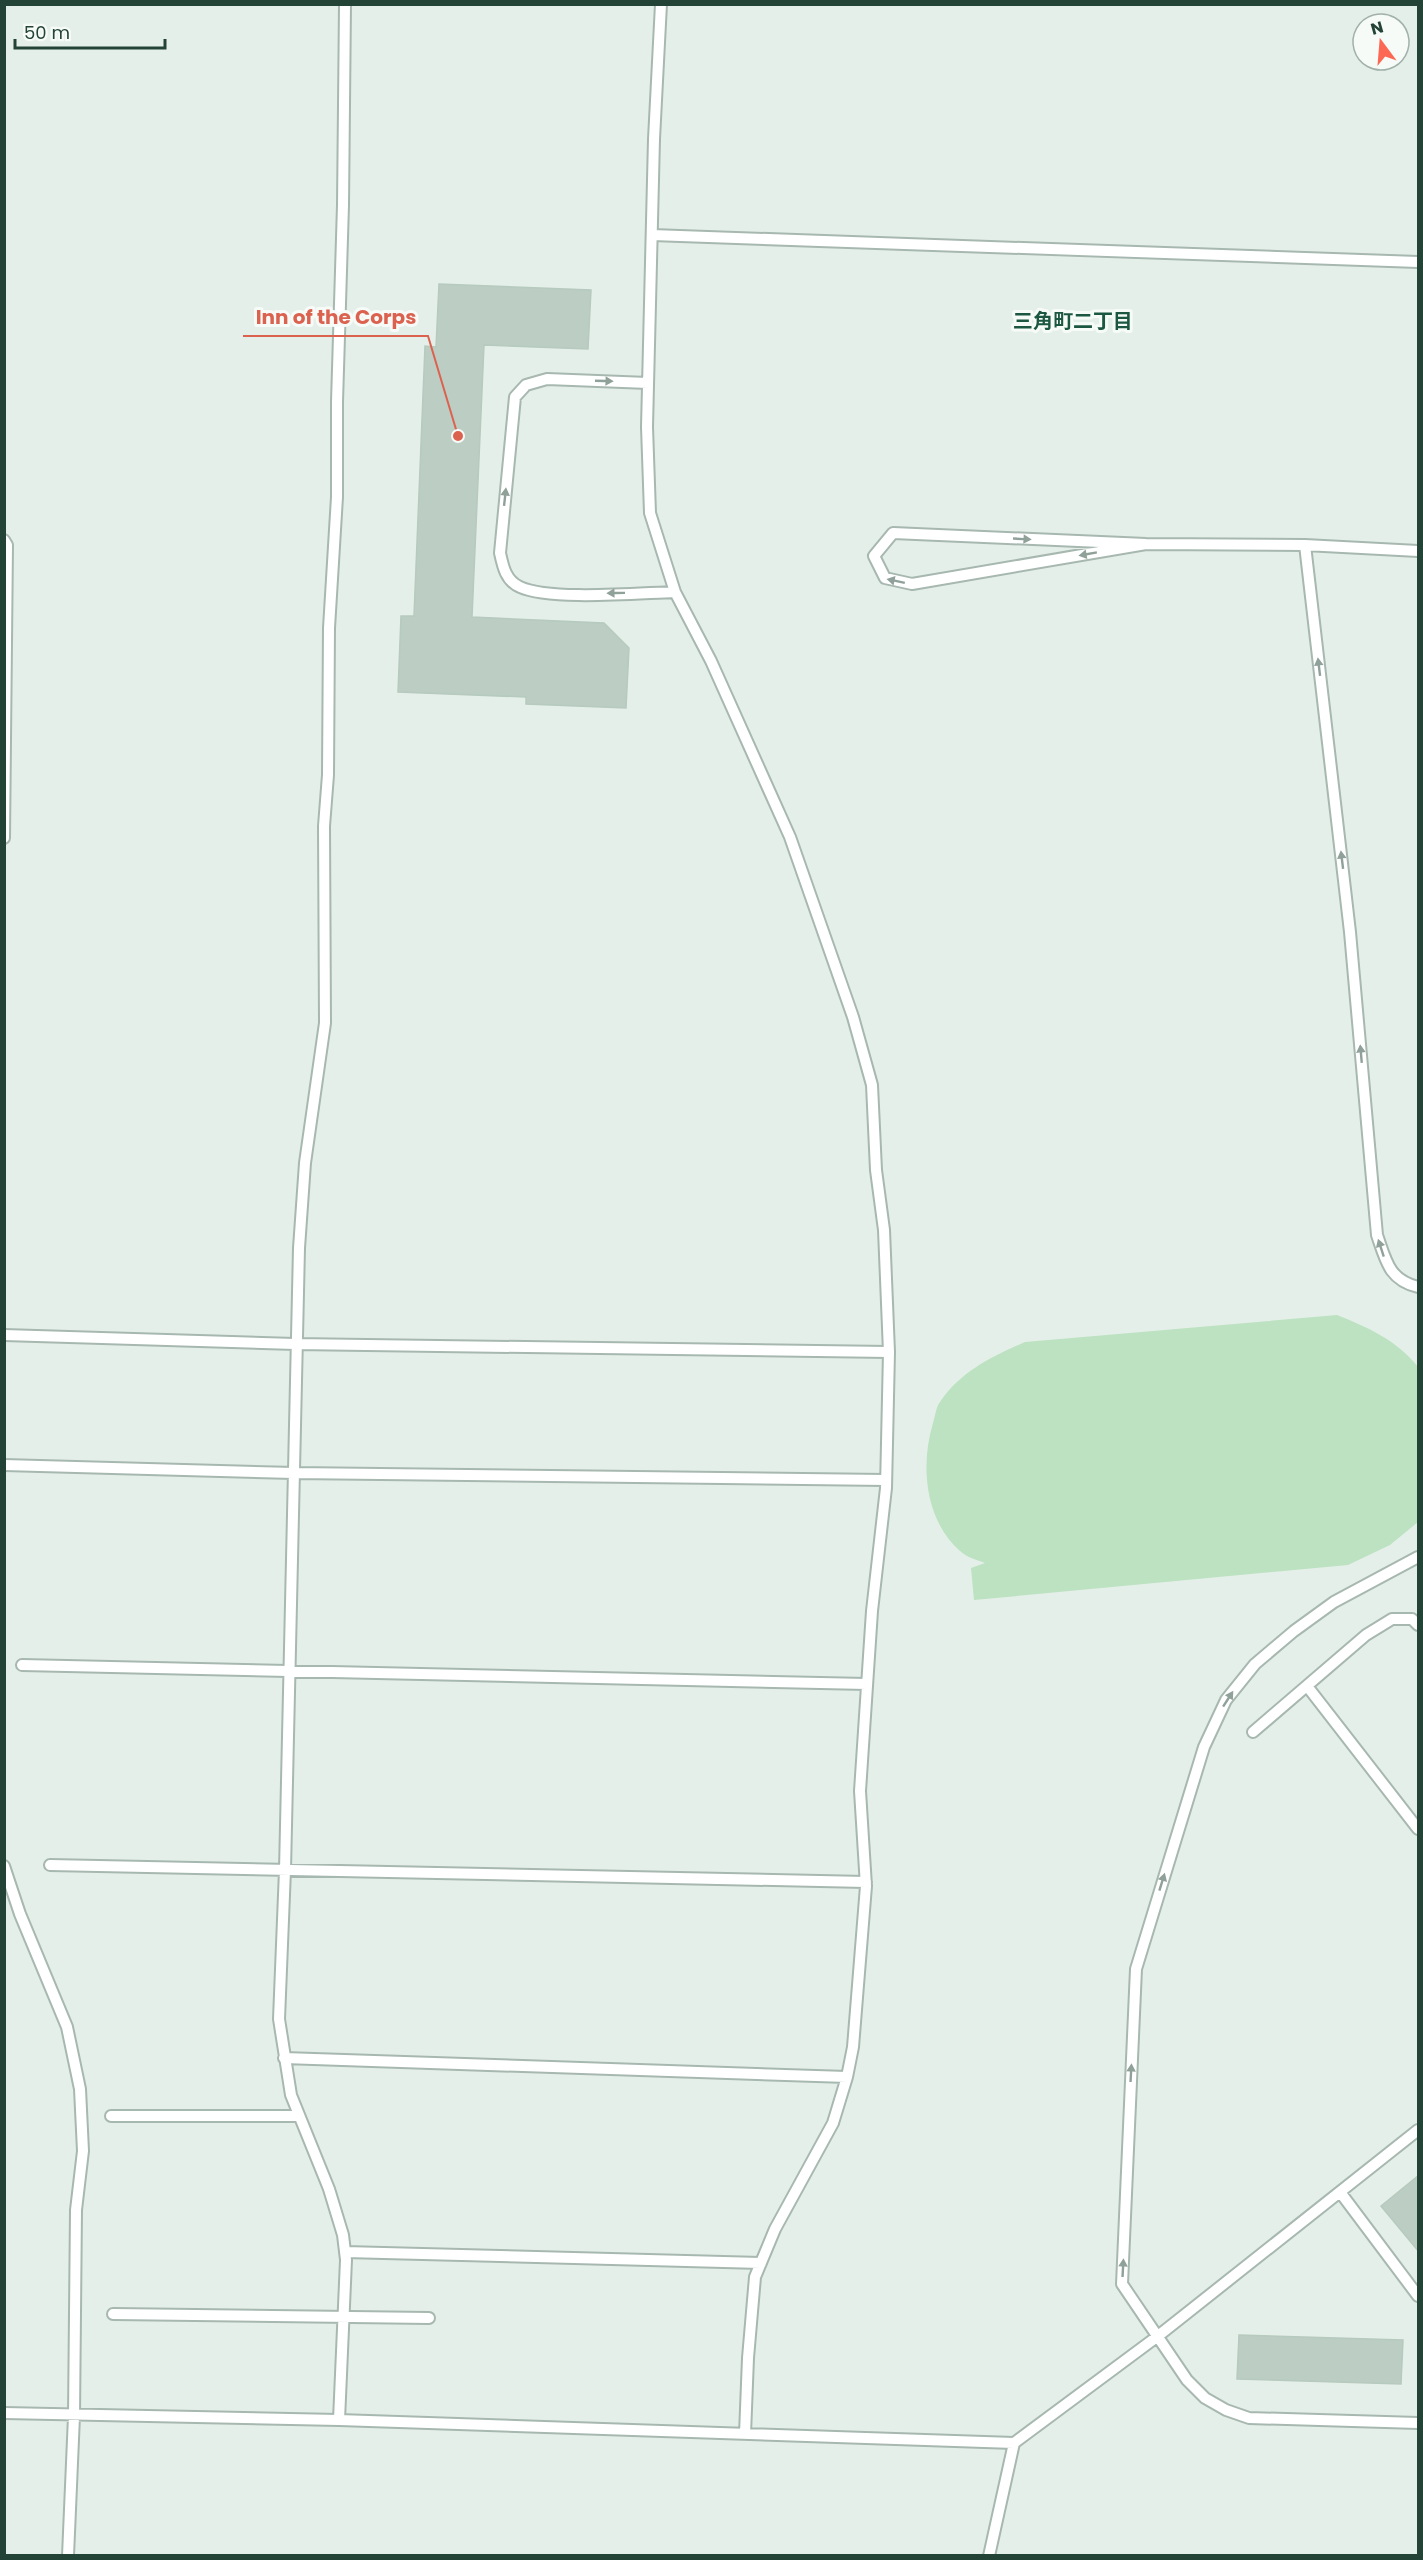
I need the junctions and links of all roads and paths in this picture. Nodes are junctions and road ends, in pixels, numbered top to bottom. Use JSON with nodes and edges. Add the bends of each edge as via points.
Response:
{"nodes":[{"id":1,"x":345,"y":4,"type":"edge"},
{"id":2,"x":661,"y":4,"type":"edge"},
{"id":3,"x":652,"y":235,"type":"junction"},
{"id":4,"x":1419,"y":262,"type":"edge"},
{"id":5,"x":648,"y":383,"type":"junction"},
{"id":6,"x":4,"y":540,"type":"edge"},
{"id":7,"x":1146,"y":544,"type":"junction"},
{"id":8,"x":1305,"y":545,"type":"junction"},
{"id":9,"x":1419,"y":551,"type":"edge"},
{"id":10,"x":675,"y":592,"type":"junction"},
{"id":11,"x":5,"y":745,"type":"edge"},
{"id":12,"x":4,"y":838,"type":"edge"},
{"id":13,"x":1419,"y":1287,"type":"edge"},
{"id":14,"x":4,"y":1335,"type":"edge"},
{"id":15,"x":296,"y":1344,"type":"junction"},
{"id":16,"x":889,"y":1352,"type":"junction"},
{"id":17,"x":4,"y":1465,"type":"edge"},
{"id":18,"x":294,"y":1473,"type":"junction"},
{"id":19,"x":886,"y":1480,"type":"junction"},
{"id":20,"x":1419,"y":1557,"type":"edge"},
{"id":21,"x":1419,"y":1625,"type":"edge"},
{"id":22,"x":22,"y":1665,"type":"dead end"},
{"id":23,"x":288,"y":1670,"type":"junction"},
{"id":24,"x":867,"y":1684,"type":"junction"},
{"id":25,"x":1307,"y":1686,"type":"junction"},
{"id":26,"x":1253,"y":1732,"type":"dead end"},
{"id":27,"x":1419,"y":1829,"type":"edge"},
{"id":28,"x":50,"y":1865,"type":"dead end"},
{"id":29,"x":4,"y":1866,"type":"edge"},
{"id":30,"x":285,"y":1870,"type":"junction"},
{"id":31,"x":866,"y":1882,"type":"junction"},
{"id":32,"x":284,"y":2058,"type":"junction"},
{"id":33,"x":847,"y":2077,"type":"junction"},
{"id":34,"x":111,"y":2116,"type":"dead end"},
{"id":35,"x":298,"y":2116,"type":"junction"},
{"id":36,"x":1419,"y":2130,"type":"edge"},
{"id":37,"x":1340,"y":2192,"type":"junction"},
{"id":38,"x":345,"y":2252,"type":"junction"},
{"id":39,"x":761,"y":2262,"type":"junction"},
{"id":40,"x":1419,"y":2295,"type":"edge"},
{"id":41,"x":113,"y":2314,"type":"dead end"},
{"id":42,"x":344,"y":2318,"type":"junction"},
{"id":43,"x":429,"y":2318,"type":"dead end"},
{"id":44,"x":1158,"y":2336,"type":"junction"},
{"id":45,"x":4,"y":2413,"type":"edge"},
{"id":46,"x":74,"y":2416,"type":"junction"},
{"id":47,"x":339,"y":2420,"type":"junction"},
{"id":48,"x":1419,"y":2423,"type":"edge"},
{"id":49,"x":745,"y":2434,"type":"junction"},
{"id":50,"x":1014,"y":2443,"type":"junction"},
{"id":51,"x":68,"y":2556,"type":"edge"},
{"id":52,"x":989,"y":2556,"type":"edge"}],
"edges":[{"from":1,"to":15,"type":"lane","via":[[337,497],[324,826],[325,1023],[305,1163]]},
{"from":2,"to":3,"type":"lane"},
{"from":3,"to":4,"type":"lane"},
{"from":3,"to":5,"type":"lane"},
{"from":5,"to":10,"type":"lane","via":[[650,513]]},
{"from":10,"to":5,"type":"lane","one_way":true,"via":[[548,594],[520,587],[505,573],[500,553],[515,397],[526,385],[547,379]]},
{"from":6,"to":11,"type":"lane","via":[[8,620]]},
{"from":7,"to":7,"type":"lane","one_way":true,"via":[[912,584],[885,578],[874,556],[894,533]]},
{"from":7,"to":8,"type":"lane"},
{"from":8,"to":9,"type":"lane"},
{"from":13,"to":8,"type":"lane","one_way":true,"via":[[1403,1284],[1387,1267],[1377,1235],[1350,932]]},
{"from":10,"to":16,"type":"lane","via":[[711,661],[790,837],[870,1075],[884,1230]]},
{"from":11,"to":12,"type":"lane"},
{"from":14,"to":15,"type":"lane"},
{"from":15,"to":16,"type":"lane"},
{"from":15,"to":18,"type":"lane"},
{"from":16,"to":19,"type":"lane"},
{"from":17,"to":18,"type":"lane"},
{"from":18,"to":19,"type":"lane"},
{"from":18,"to":23,"type":"lane"},
{"from":19,"to":24,"type":"lane"},
{"from":44,"to":20,"type":"lane","one_way":true,"via":[[1122,2284],[1136,1969],[1204,1747],[1226,1700],[1255,1664],[1334,1602]]},
{"from":21,"to":25,"type":"lane","via":[[1412,1619],[1392,1619],[1366,1635]]},
{"from":22,"to":23,"type":"lane"},
{"from":23,"to":24,"type":"lane"},
{"from":23,"to":30,"type":"lane"},
{"from":24,"to":31,"type":"lane","via":[[860,1791]]},
{"from":25,"to":26,"type":"lane"},
{"from":25,"to":27,"type":"lane"},
{"from":28,"to":30,"type":"lane"},
{"from":29,"to":46,"type":"lane","via":[[67,2027],[80,2089],[83,2151],[76,2210]]},
{"from":30,"to":31,"type":"lane"},
{"from":30,"to":32,"type":"lane","via":[[279,2019]]},
{"from":31,"to":33,"type":"lane","via":[[859,1986]]},
{"from":32,"to":33,"type":"lane"},
{"from":32,"to":35,"type":"lane"},
{"from":33,"to":39,"type":"lane","via":[[832,2123]]},
{"from":34,"to":35,"type":"lane"},
{"from":35,"to":38,"type":"lane","via":[[329,2189]]},
{"from":36,"to":37,"type":"lane"},
{"from":37,"to":40,"type":"lane"},
{"from":37,"to":44,"type":"lane"},
{"from":38,"to":39,"type":"lane"},
{"from":38,"to":42,"type":"lane"},
{"from":39,"to":49,"type":"lane","via":[[755,2277],[751,2314]]},
{"from":41,"to":42,"type":"lane"},
{"from":42,"to":43,"type":"lane"},
{"from":42,"to":47,"type":"lane"},
{"from":44,"to":48,"type":"lane","via":[[1187,2380],[1205,2398],[1226,2410],[1250,2418]]},
{"from":44,"to":50,"type":"lane"},
{"from":45,"to":46,"type":"lane"},
{"from":46,"to":47,"type":"lane"},
{"from":46,"to":51,"type":"lane"},
{"from":47,"to":49,"type":"lane"},
{"from":49,"to":50,"type":"lane"},
{"from":50,"to":52,"type":"lane"}]}
